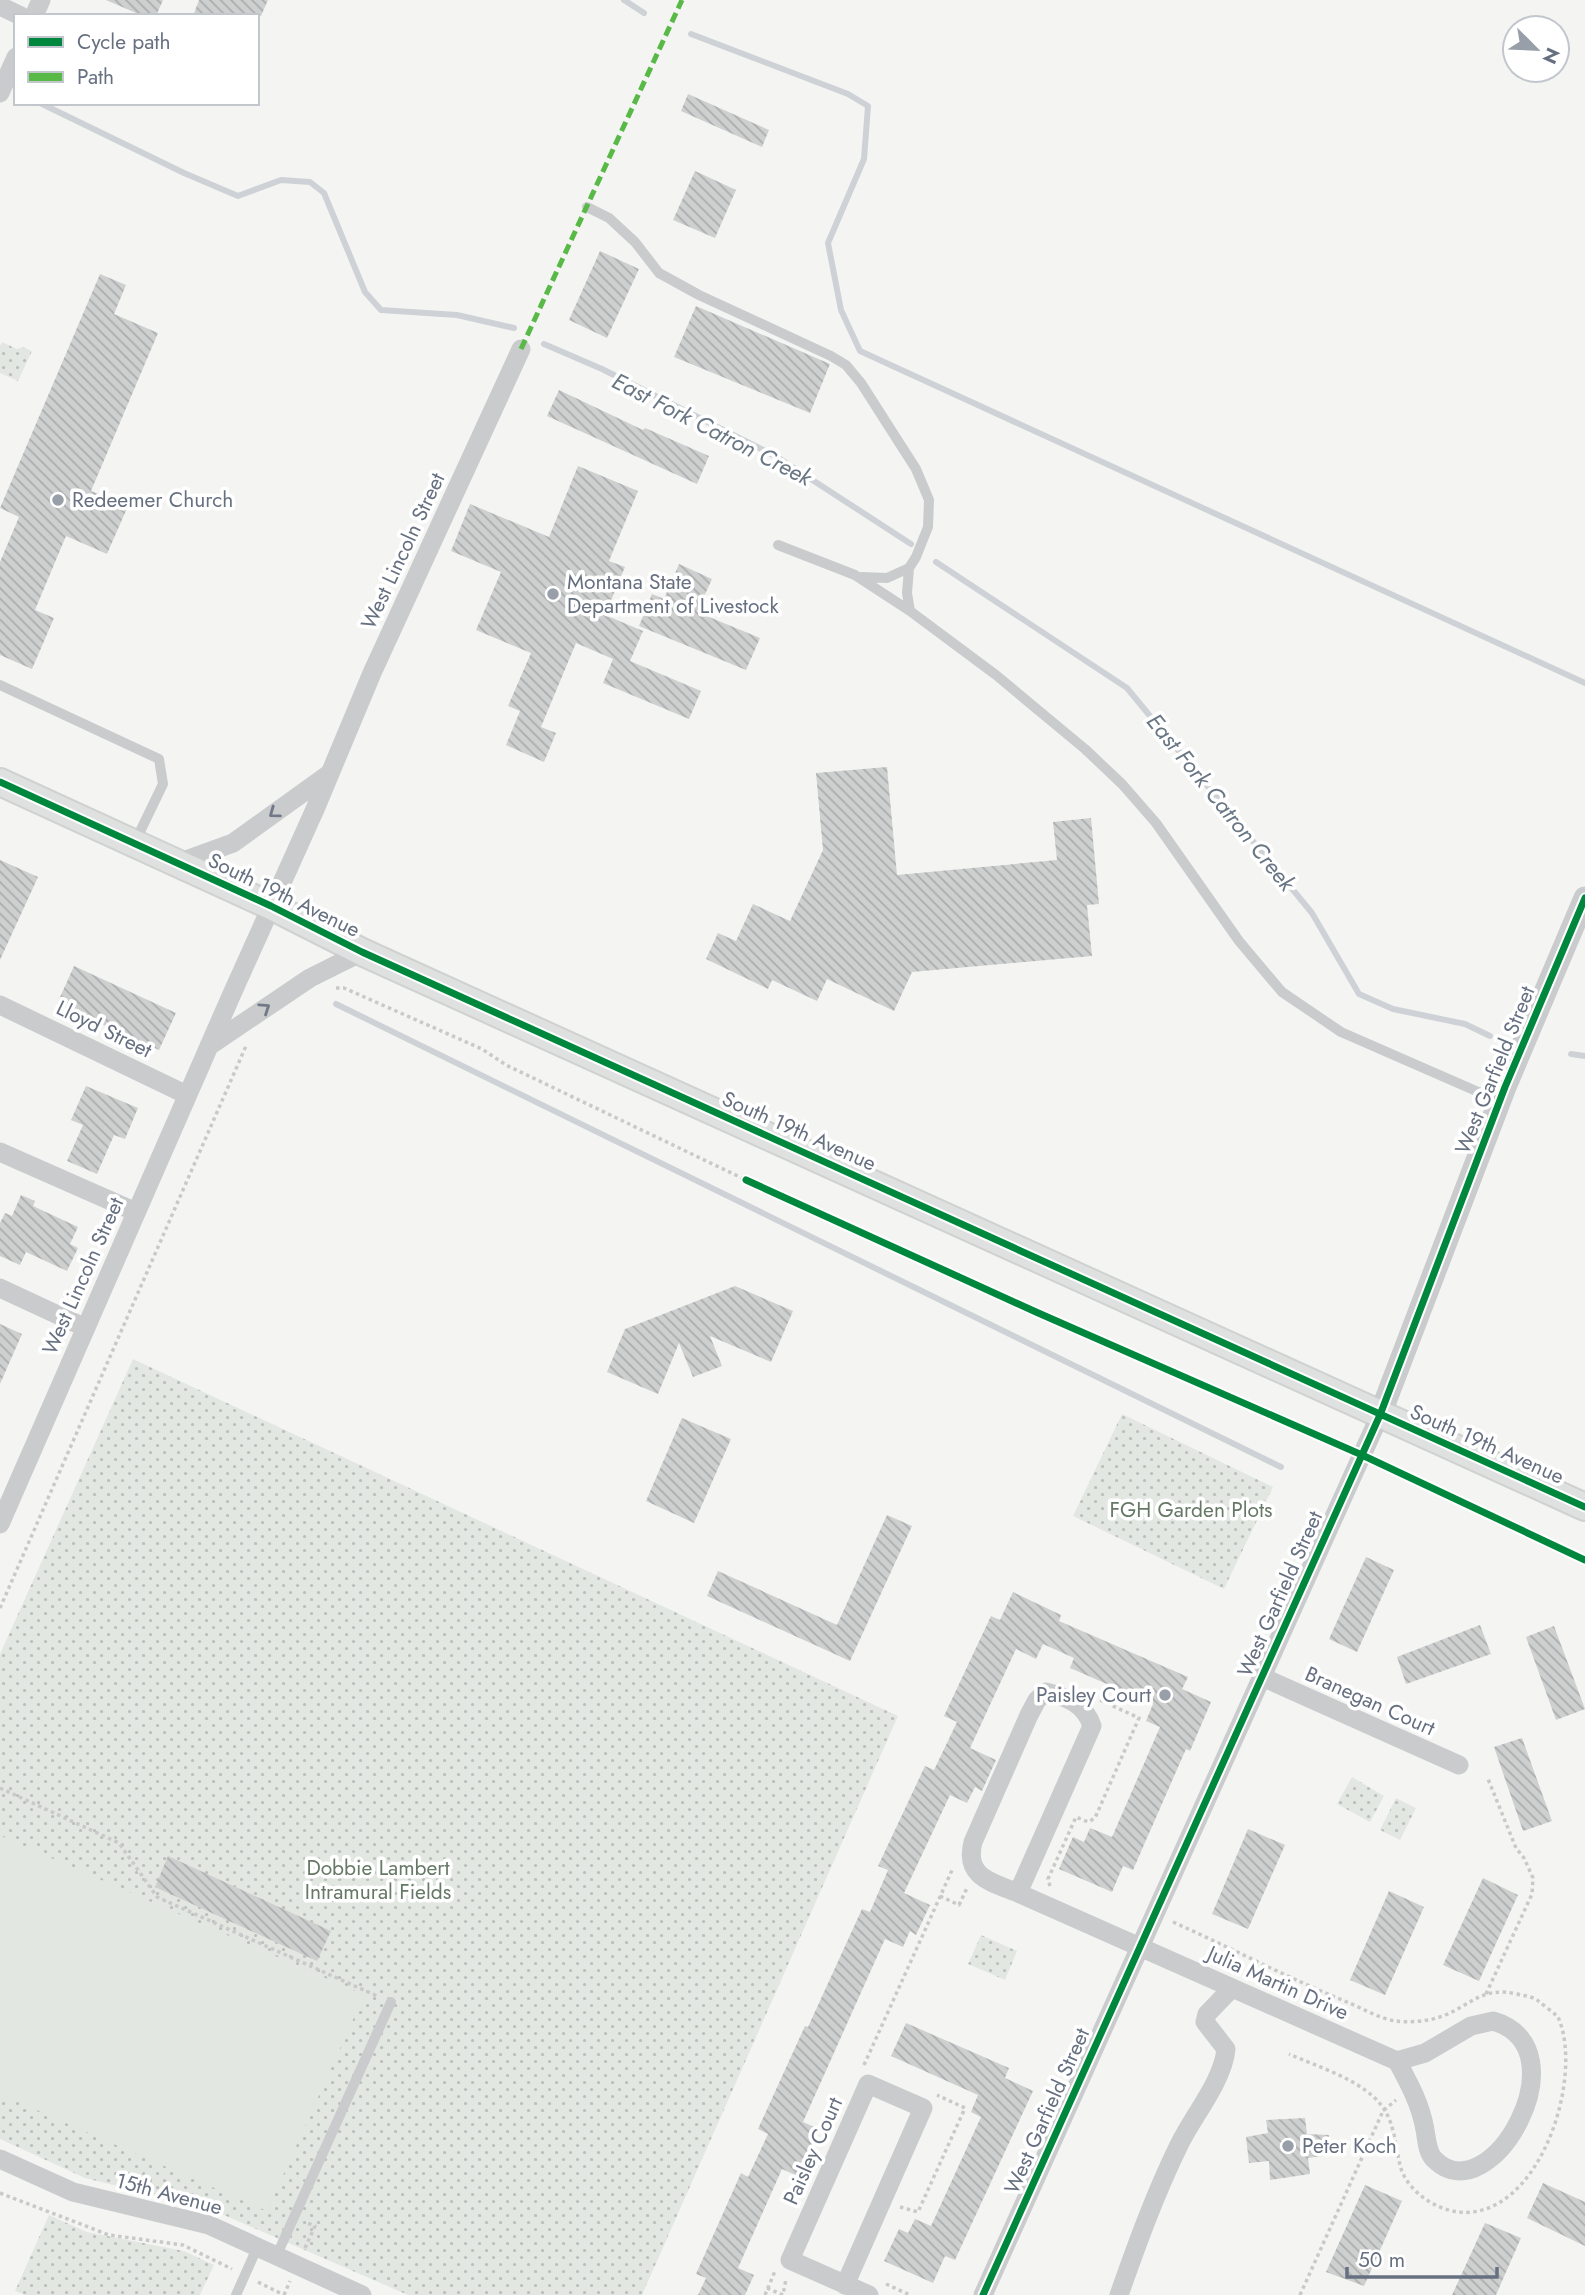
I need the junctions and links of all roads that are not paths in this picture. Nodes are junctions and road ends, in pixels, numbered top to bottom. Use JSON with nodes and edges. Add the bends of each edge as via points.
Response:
{"nodes":[{"id":1,"x":0,"y":6,"type":"edge"},
{"id":2,"x":17,"y":14,"type":"edge"},
{"id":3,"x":14,"y":62,"type":"edge"},
{"id":4,"x":0,"y":93,"type":"edge"},
{"id":5,"x":587,"y":206,"type":"dead end"},
{"id":6,"x":521,"y":349,"type":"dead end"},
{"id":7,"x":778,"y":545,"type":"dead end"},
{"id":8,"x":909,"y":568,"type":"junction"},
{"id":9,"x":855,"y":575,"type":"junction"},
{"id":10,"x":910,"y":611,"type":"junction"},
{"id":11,"x":0,"y":685,"type":"edge"},
{"id":12,"x":330,"y":773,"type":"junction"},
{"id":13,"x":0,"y":782,"type":"edge"},
{"id":14,"x":134,"y":844,"type":"junction"},
{"id":15,"x":178,"y":863,"type":"junction"},
{"id":16,"x":1585,"y":898,"type":"edge"},
{"id":17,"x":271,"y":906,"type":"junction"},
{"id":18,"x":362,"y":952,"type":"junction"},
{"id":19,"x":0,"y":1005,"type":"edge"},
{"id":20,"x":208,"y":1046,"type":"junction"},
{"id":21,"x":187,"y":1095,"type":"junction"},
{"id":22,"x":1500,"y":1101,"type":"junction"},
{"id":23,"x":0,"y":1152,"type":"edge"},
{"id":24,"x":136,"y":1212,"type":"junction"},
{"id":25,"x":0,"y":1288,"type":"edge"},
{"id":26,"x":86,"y":1328,"type":"junction"},
{"id":27,"x":1380,"y":1415,"type":"junction"},
{"id":28,"x":1585,"y":1507,"type":"edge"},
{"id":29,"x":0,"y":1524,"type":"edge"},
{"id":30,"x":1262,"y":1677,"type":"junction"},
{"id":31,"x":1459,"y":1765,"type":"dead end"},
{"id":32,"x":1018,"y":1893,"type":"junction"},
{"id":33,"x":1140,"y":1946,"type":"junction"},
{"id":34,"x":1232,"y":1988,"type":"junction"},
{"id":35,"x":391,"y":2003,"type":"road end"},
{"id":36,"x":1397,"y":2061,"type":"junction"},
{"id":37,"x":0,"y":2159,"type":"edge"},
{"id":38,"x":257,"y":2248,"type":"junction"},
{"id":39,"x":276,"y":2256,"type":"junction"},
{"id":40,"x":845,"y":2284,"type":"junction"},
{"id":41,"x":236,"y":2295,"type":"edge"},
{"id":42,"x":362,"y":2295,"type":"edge"},
{"id":43,"x":869,"y":2295,"type":"edge"},
{"id":44,"x":983,"y":2295,"type":"edge"},
{"id":45,"x":1119,"y":2295,"type":"edge"}],
"edges":[{"from":1,"to":2,"type":"street"},
{"from":3,"to":4,"type":"street"},
{"from":5,"to":8,"type":"lane","via":[[609,218],[635,242],[659,273],[846,365],[916,469],[929,500],[928,527]]},
{"from":6,"to":12,"type":"street","name":"West Lincoln Street"},
{"from":7,"to":9,"type":"lane"},
{"from":8,"to":9,"type":"lane","via":[[887,578]]},
{"from":8,"to":10,"type":"lane"},
{"from":9,"to":10,"type":"lane"},
{"from":10,"to":22,"type":"lane","via":[[1044,713],[1122,784],[1282,992],[1341,1032]]},
{"from":11,"to":14,"type":"lane","via":[[159,759],[163,784]]},
{"from":12,"to":15,"type":"street","one_way":true,"via":[[233,843]]},
{"from":12,"to":17,"type":"street","name":"West Lincoln Street"},
{"from":13,"to":14,"type":"main road","name":"South 19th Avenue"},
{"from":14,"to":15,"type":"main road","name":"South 19th Avenue"},
{"from":15,"to":17,"type":"main road","name":"South 19th Avenue"},
{"from":16,"to":22,"type":"street","name":"West Garfield Street"},
{"from":17,"to":18,"type":"main road","name":"South 19th Avenue"},
{"from":17,"to":20,"type":"street","name":"West Lincoln Street"},
{"from":20,"to":18,"type":"street","one_way":true,"via":[[310,978]]},
{"from":18,"to":27,"type":"main road","name":"South 19th Avenue"},
{"from":19,"to":21,"type":"street","name":"Lloyd Street"},
{"from":20,"to":21,"type":"street","name":"West Lincoln Street"},
{"from":21,"to":24,"type":"street","name":"West Lincoln Street"},
{"from":22,"to":27,"type":"street","name":"West Garfield Street"},
{"from":23,"to":24,"type":"street"},
{"from":24,"to":26,"type":"street","name":"West Lincoln Street"},
{"from":25,"to":26,"type":"street"},
{"from":26,"to":29,"type":"street","name":"West Lincoln Street"},
{"from":27,"to":28,"type":"main road","name":"South 19th Avenue"},
{"from":27,"to":30,"type":"street","name":"West Garfield Street"},
{"from":30,"to":31,"type":"street","name":"Branegan Court"},
{"from":30,"to":33,"type":"street","name":"West Garfield Street"},
{"from":32,"to":32,"type":"street","via":[[1092,1726],[1088,1714],[1062,1695],[1046,1692],[1029,1715],[969,1856],[975,1870],[987,1880]]},
{"from":32,"to":33,"type":"street"},
{"from":33,"to":34,"type":"street","name":"Julia Martin Drive"},
{"from":33,"to":44,"type":"street","name":"West Garfield Street"},
{"from":34,"to":36,"type":"street","name":"Julia Martin Drive"},
{"from":34,"to":45,"type":"street","via":[[1205,2022],[1226,2049],[1225,2057],[1152,2204]]},
{"from":35,"to":39,"type":"lane"},
{"from":36,"to":36,"type":"street","via":[[1425,2053],[1471,2026],[1493,2021],[1520,2033],[1531,2051],[1535,2079],[1529,2103],[1507,2145],[1474,2170],[1454,2171],[1434,2160],[1428,2149],[1420,2109]]},
{"from":37,"to":38,"type":"street","name":"15th Avenue","via":[[73,2192],[208,2225]]},
{"from":38,"to":39,"type":"street","name":"15th Avenue"},
{"from":38,"to":41,"type":"lane"},
{"from":39,"to":42,"type":"street","name":"15th Avenue"},
{"from":40,"to":40,"type":"street","name":"Paisley Court","via":[[784,2262],[868,2084],[923,2108]]},
{"from":40,"to":43,"type":"street"}]}
